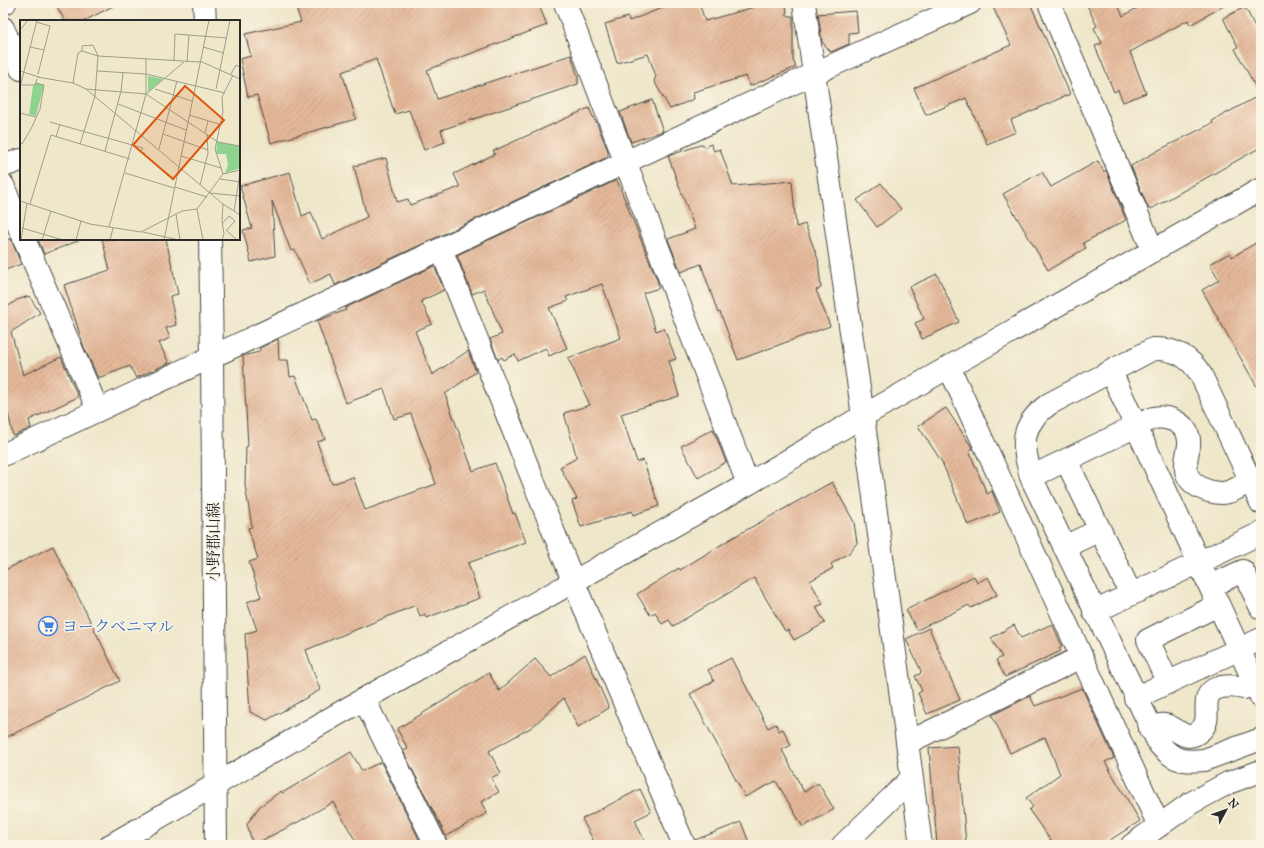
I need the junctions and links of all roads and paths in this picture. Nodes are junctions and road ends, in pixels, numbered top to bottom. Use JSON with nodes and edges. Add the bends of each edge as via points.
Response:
{"nodes":[{"id":1,"x":204,"y":3,"type":"edge"},
{"id":2,"x":565,"y":3,"type":"edge"},
{"id":3,"x":804,"y":3,"type":"edge"},
{"id":4,"x":970,"y":3,"type":"edge"},
{"id":5,"x":1049,"y":3,"type":"edge"},
{"id":6,"x":205,"y":20,"type":"edge"},
{"id":7,"x":3,"y":28,"type":"edge"},
{"id":8,"x":20,"y":67,"type":"edge"},
{"id":9,"x":813,"y":74,"type":"junction"},
{"id":10,"x":20,"y":160,"type":"edge"},
{"id":11,"x":625,"y":163,"type":"junction"},
{"id":12,"x":3,"y":166,"type":"edge"},
{"id":13,"x":3,"y":185,"type":"edge"},
{"id":14,"x":1261,"y":189,"type":"edge"},
{"id":15,"x":20,"y":228,"type":"edge"},
{"id":16,"x":25,"y":240,"type":"edge"},
{"id":17,"x":210,"y":240,"type":"edge"},
{"id":18,"x":441,"y":249,"type":"junction"},
{"id":19,"x":1153,"y":251,"type":"junction"},
{"id":20,"x":212,"y":357,"type":"junction"},
{"id":21,"x":949,"y":367,"type":"junction"},
{"id":22,"x":1111,"y":372,"type":"junction"},
{"id":23,"x":98,"y":410,"type":"junction"},
{"id":24,"x":863,"y":416,"type":"junction"},
{"id":25,"x":1136,"y":427,"type":"junction"},
{"id":26,"x":3,"y":455,"type":"edge"},
{"id":27,"x":1066,"y":460,"type":"junction"},
{"id":28,"x":1031,"y":477,"type":"junction"},
{"id":29,"x":1251,"y":482,"type":"junction"},
{"id":30,"x":748,"y":484,"type":"junction"},
{"id":31,"x":1261,"y":503,"type":"edge"},
{"id":32,"x":1100,"y":530,"type":"junction"},
{"id":33,"x":1261,"y":533,"type":"edge"},
{"id":34,"x":1064,"y":547,"type":"junction"},
{"id":35,"x":1199,"y":562,"type":"junction"},
{"id":36,"x":574,"y":583,"type":"junction"},
{"id":37,"x":1131,"y":594,"type":"junction"},
{"id":38,"x":1214,"y":595,"type":"junction"},
{"id":39,"x":1261,"y":608,"type":"edge"},
{"id":40,"x":1094,"y":612,"type":"junction"},
{"id":41,"x":1261,"y":639,"type":"edge"},
{"id":42,"x":1239,"y":650,"type":"junction"},
{"id":43,"x":1081,"y":656,"type":"junction"},
{"id":44,"x":1168,"y":683,"type":"junction"},
{"id":45,"x":1258,"y":690,"type":"edge"},
{"id":46,"x":1135,"y":698,"type":"junction"},
{"id":47,"x":364,"y":699,"type":"junction"},
{"id":48,"x":1150,"y":729,"type":"junction"},
{"id":49,"x":1261,"y":739,"type":"edge"},
{"id":50,"x":907,"y":742,"type":"junction"},
{"id":51,"x":1261,"y":771,"type":"edge"},
{"id":52,"x":912,"y":778,"type":"junction"},
{"id":53,"x":215,"y":786,"type":"junction"},
{"id":54,"x":1159,"y":826,"type":"junction"},
{"id":55,"x":110,"y":845,"type":"edge"},
{"id":56,"x":216,"y":845,"type":"edge"},
{"id":57,"x":436,"y":845,"type":"edge"},
{"id":58,"x":684,"y":845,"type":"edge"},
{"id":59,"x":843,"y":845,"type":"edge"},
{"id":60,"x":921,"y":845,"type":"edge"},
{"id":61,"x":1132,"y":845,"type":"edge"}],
"edges":[{"from":1,"to":6,"type":"street"},
{"from":2,"to":11,"type":"street"},
{"from":3,"to":9,"type":"street"},
{"from":4,"to":9,"type":"street"},
{"from":5,"to":19,"type":"street"},
{"from":7,"to":8,"type":"street"},
{"from":9,"to":11,"type":"street"},
{"from":9,"to":24,"type":"street"},
{"from":10,"to":12,"type":"street"},
{"from":11,"to":18,"type":"street"},
{"from":11,"to":30,"type":"street"},
{"from":13,"to":15,"type":"street"},
{"from":14,"to":19,"type":"street"},
{"from":16,"to":23,"type":"street"},
{"from":17,"to":20,"type":"street","name":"小野郡山線"},
{"from":18,"to":20,"type":"street"},
{"from":18,"to":36,"type":"street"},
{"from":19,"to":21,"type":"street"},
{"from":20,"to":23,"type":"street"},
{"from":20,"to":53,"type":"street","name":"小野郡山線"},
{"from":21,"to":24,"type":"street"},
{"from":21,"to":43,"type":"street"},
{"from":22,"to":25,"type":"street"},
{"from":22,"to":28,"type":"street","via":[[1050,404],[1035,415],[1025,430]]},
{"from":22,"to":29,"type":"street","via":[[1153,349],[1172,350],[1188,359],[1201,375]]},
{"from":23,"to":26,"type":"street"},
{"from":24,"to":30,"type":"street"},
{"from":24,"to":50,"type":"street"},
{"from":25,"to":27,"type":"street"},
{"from":25,"to":29,"type":"street","via":[[1157,417],[1168,417],[1186,430],[1189,437],[1186,462],[1188,476],[1200,488],[1223,493]]},
{"from":25,"to":35,"type":"street"},
{"from":27,"to":28,"type":"street"},
{"from":27,"to":32,"type":"street"},
{"from":28,"to":34,"type":"street"},
{"from":29,"to":31,"type":"street"},
{"from":30,"to":36,"type":"street"},
{"from":32,"to":34,"type":"street"},
{"from":32,"to":37,"type":"street"},
{"from":33,"to":35,"type":"street"},
{"from":34,"to":40,"type":"street"},
{"from":35,"to":37,"type":"street"},
{"from":35,"to":38,"type":"street"},
{"from":36,"to":47,"type":"street"},
{"from":36,"to":58,"type":"street"},
{"from":37,"to":40,"type":"street"},
{"from":38,"to":39,"type":"street","via":[[1243,571]]},
{"from":38,"to":42,"type":"street"},
{"from":38,"to":44,"type":"street","via":[[1148,640]]},
{"from":40,"to":46,"type":"street"},
{"from":41,"to":42,"type":"street"},
{"from":42,"to":44,"type":"street"},
{"from":42,"to":45,"type":"street"},
{"from":43,"to":50,"type":"street"},
{"from":43,"to":54,"type":"street"},
{"from":44,"to":46,"type":"street"},
{"from":45,"to":48,"type":"street","via":[[1234,685],[1210,693],[1205,724],[1193,735],[1180,734],[1165,725],[1157,725]]},
{"from":46,"to":48,"type":"street"},
{"from":47,"to":53,"type":"street"},
{"from":47,"to":57,"type":"street"},
{"from":48,"to":49,"type":"street","via":[[1158,744],[1175,759],[1204,760]]},
{"from":50,"to":52,"type":"street"},
{"from":51,"to":54,"type":"street","via":[[1228,783],[1191,803]]},
{"from":52,"to":59,"type":"street"},
{"from":52,"to":60,"type":"street"},
{"from":53,"to":55,"type":"street"},
{"from":53,"to":56,"type":"street","name":"小野郡山線"},
{"from":54,"to":61,"type":"street"}]}
